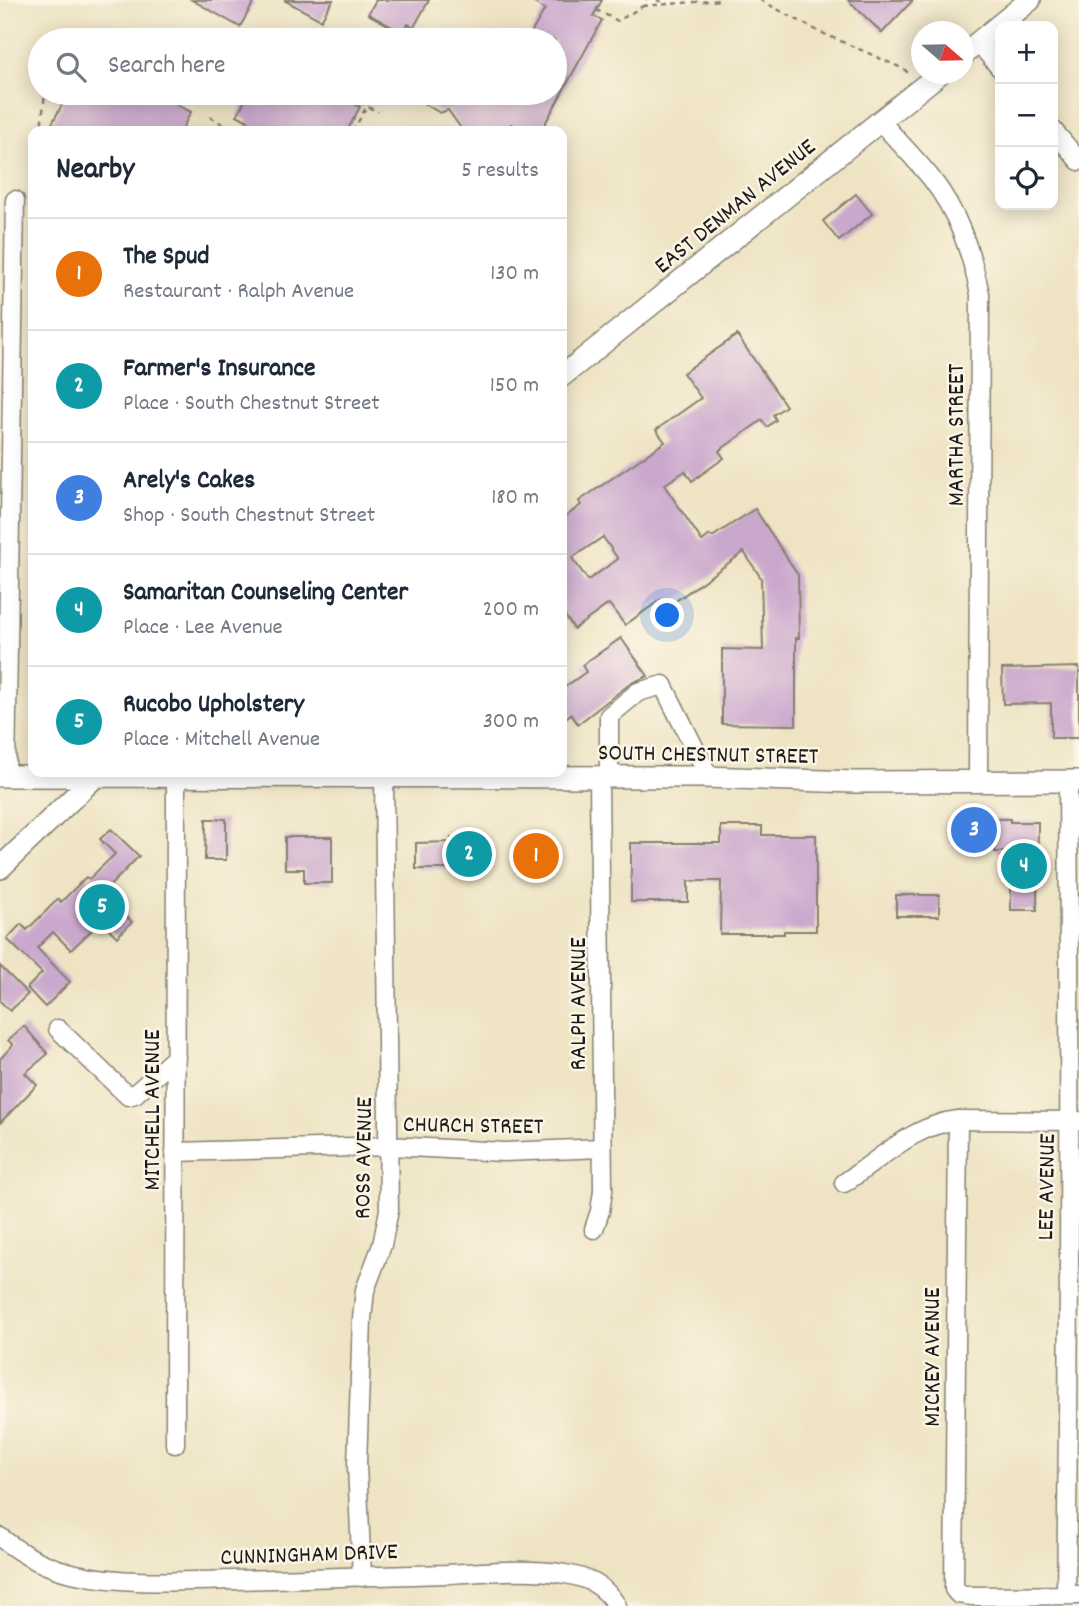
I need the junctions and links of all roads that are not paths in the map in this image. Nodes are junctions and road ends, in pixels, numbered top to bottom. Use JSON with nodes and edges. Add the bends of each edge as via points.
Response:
{"nodes":[{"id":1,"x":1030,"y":0,"type":"edge"},
{"id":2,"x":974,"y":46,"type":"edge"},
{"id":3,"x":974,"y":50,"type":"edge"},
{"id":4,"x":995,"y":65,"type":"edge"},
{"id":5,"x":926,"y":84,"type":"edge"},
{"id":6,"x":880,"y":121,"type":"junction"},
{"id":7,"x":1058,"y":136,"type":"edge"},
{"id":8,"x":1079,"y":161,"type":"edge"},
{"id":9,"x":15,"y":200,"type":"dead end"},
{"id":10,"x":567,"y":372,"type":"edge"},
{"id":11,"x":28,"y":775,"type":"edge"},
{"id":12,"x":3,"y":776,"type":"edge"},
{"id":13,"x":95,"y":777,"type":"edge"},
{"id":14,"x":176,"y":777,"type":"joint"},
{"id":15,"x":604,"y":777,"type":"junction"},
{"id":16,"x":709,"y":777,"type":"junction"},
{"id":17,"x":384,"y":778,"type":"junction"},
{"id":18,"x":978,"y":781,"type":"junction"},
{"id":19,"x":1074,"y":781,"type":"edge"},
{"id":20,"x":0,"y":868,"type":"edge"},
{"id":21,"x":58,"y":1029,"type":"dead end"},
{"id":22,"x":176,"y":1056,"type":"junction"},
{"id":23,"x":958,"y":1120,"type":"junction"},
{"id":24,"x":1075,"y":1121,"type":"edge"},
{"id":25,"x":390,"y":1146,"type":"junction"},
{"id":26,"x":602,"y":1148,"type":"junction"},
{"id":27,"x":175,"y":1152,"type":"junction"},
{"id":28,"x":844,"y":1183,"type":"dead end"},
{"id":29,"x":593,"y":1229,"type":"dead end"},
{"id":30,"x":175,"y":1444,"type":"dead end"},
{"id":31,"x":0,"y":1539,"type":"edge"},
{"id":32,"x":362,"y":1577,"type":"junction"},
{"id":33,"x":1073,"y":1595,"type":"edge"},
{"id":34,"x":617,"y":1606,"type":"edge"}],
"edges":[{"from":1,"to":2,"type":"main road"},
{"from":3,"to":4,"type":"street"},
{"from":5,"to":6,"type":"main road","name":"EAST DENMAN AVENUE"},
{"from":6,"to":10,"type":"main road","name":"EAST DENMAN AVENUE"},
{"from":6,"to":18,"type":"street","name":"MARTHA STREET","via":[[932,180],[958,222],[981,294]]},
{"from":7,"to":8,"type":"street"},
{"from":9,"to":12,"type":"street"},
{"from":11,"to":12,"type":"main road","name":"SOUTH CHESTNUT STREET"},
{"from":13,"to":20,"type":"main road"},
{"from":14,"to":17,"type":"main road","name":"SOUTH CHESTNUT STREET"},
{"from":14,"to":22,"type":"street","name":"MITCHELL AVENUE"},
{"from":15,"to":16,"type":"main road","name":"SOUTH CHESTNUT STREET"},
{"from":15,"to":16,"type":"street","name":"RALPH AVENUE","via":[[609,716],[638,692],[663,685]]},
{"from":15,"to":17,"type":"main road","name":"SOUTH CHESTNUT STREET"},
{"from":15,"to":26,"type":"street","name":"RALPH AVENUE"},
{"from":16,"to":18,"type":"main road","name":"SOUTH CHESTNUT STREET"},
{"from":17,"to":25,"type":"street","name":"ROSS AVENUE"},
{"from":18,"to":19,"type":"main road","name":"SOUTH CHESTNUT STREET"},
{"from":19,"to":24,"type":"street","name":"LEE AVENUE"},
{"from":21,"to":22,"type":"street","via":[[128,1096]]},
{"from":22,"to":27,"type":"street","name":"MITCHELL AVENUE"},
{"from":23,"to":24,"type":"street"},
{"from":23,"to":28,"type":"street","via":[[915,1132]]},
{"from":23,"to":33,"type":"street","name":"MICKEY AVENUE","via":[[954,1588],[958,1594],[973,1596]]},
{"from":24,"to":33,"type":"street","name":"LEE AVENUE","via":[[1068,1228]]},
{"from":25,"to":26,"type":"street","name":"CHURCH STREET","via":[[504,1152]]},
{"from":25,"to":27,"type":"street","name":"CHURCH STREET"},
{"from":25,"to":32,"type":"street","name":"ROSS AVENUE","via":[[389,1210],[365,1290],[362,1319],[357,1465]]},
{"from":26,"to":29,"type":"street","name":"RALPH AVENUE","via":[[603,1191]]},
{"from":27,"to":30,"type":"street","name":"MITCHELL AVENUE"},
{"from":31,"to":32,"type":"street","name":"CUNNINGHAM DRIVE","via":[[46,1565],[99,1578]]},
{"from":32,"to":34,"type":"street","name":"CUNNINGHAM DRIVE","via":[[564,1574],[591,1581],[609,1592]]}]}
